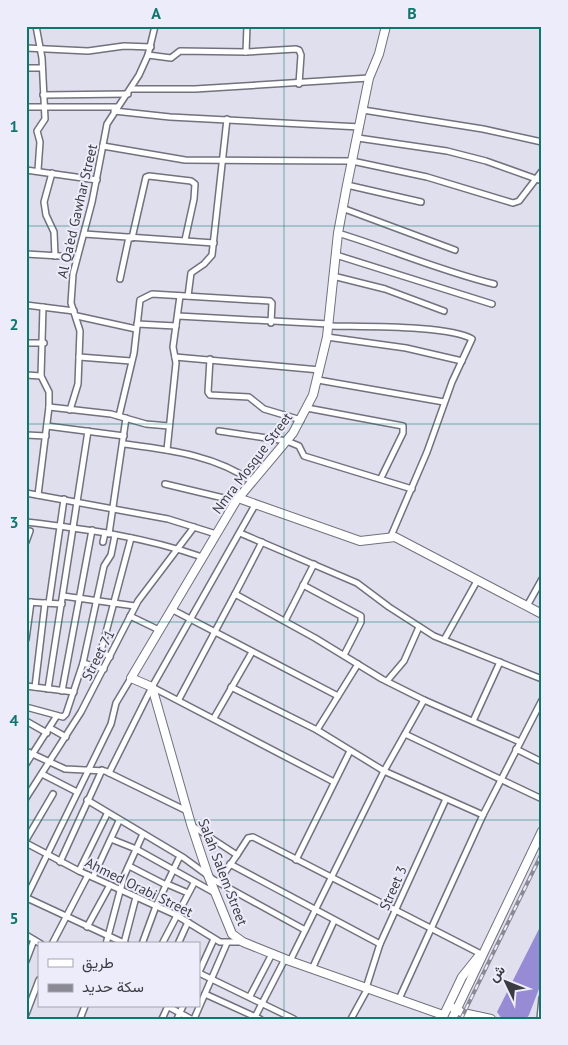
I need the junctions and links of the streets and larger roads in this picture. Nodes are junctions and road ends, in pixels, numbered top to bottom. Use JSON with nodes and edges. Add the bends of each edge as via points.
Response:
{"nodes":[{"id":1,"x":36,"y":26,"type":"edge"},
{"id":2,"x":155,"y":26,"type":"edge"},
{"id":3,"x":247,"y":26,"type":"edge"},
{"id":4,"x":386,"y":26,"type":"edge"},
{"id":5,"x":151,"y":47,"type":"junction"},
{"id":6,"x":26,"y":48,"type":"edge"},
{"id":7,"x":41,"y":49,"type":"junction"},
{"id":8,"x":246,"y":52,"type":"junction"},
{"id":9,"x":148,"y":56,"type":"junction"},
{"id":10,"x":26,"y":68,"type":"edge"},
{"id":11,"x":42,"y":68,"type":"junction"},
{"id":12,"x":368,"y":78,"type":"junction"},
{"id":13,"x":299,"y":84,"type":"junction"},
{"id":14,"x":130,"y":92,"type":"junction"},
{"id":15,"x":43,"y":95,"type":"junction"},
{"id":16,"x":26,"y":107,"type":"edge"},
{"id":17,"x":44,"y":108,"type":"junction"},
{"id":18,"x":115,"y":109,"type":"junction"},
{"id":19,"x":363,"y":110,"type":"junction"},
{"id":20,"x":227,"y":119,"type":"junction"},
{"id":21,"x":360,"y":127,"type":"junction"},
{"id":22,"x":358,"y":138,"type":"junction"},
{"id":23,"x":542,"y":142,"type":"edge"},
{"id":24,"x":103,"y":146,"type":"junction"},
{"id":25,"x":220,"y":160,"type":"junction"},
{"id":26,"x":352,"y":161,"type":"junction"},
{"id":27,"x":26,"y":170,"type":"edge"},
{"id":28,"x":38,"y":170,"type":"junction"},
{"id":29,"x":542,"y":171,"type":"edge"},
{"id":30,"x":52,"y":173,"type":"junction"},
{"id":31,"x":535,"y":179,"type":"junction"},
{"id":32,"x":97,"y":180,"type":"junction"},
{"id":33,"x":542,"y":182,"type":"edge"},
{"id":34,"x":347,"y":185,"type":"junction"},
{"id":35,"x":421,"y":202,"type":"dead end"},
{"id":36,"x":342,"y":208,"type":"junction"},
{"id":37,"x":338,"y":233,"type":"junction"},
{"id":38,"x":84,"y":234,"type":"junction"},
{"id":39,"x":130,"y":237,"type":"junction"},
{"id":40,"x":185,"y":240,"type":"junction"},
{"id":41,"x":214,"y":243,"type":"junction"},
{"id":42,"x":456,"y":250,"type":"dead end"},
{"id":43,"x":26,"y":254,"type":"edge"},
{"id":44,"x":336,"y":255,"type":"junction"},
{"id":45,"x":55,"y":256,"type":"junction"},
{"id":46,"x":77,"y":257,"type":"junction"},
{"id":47,"x":334,"y":276,"type":"junction"},
{"id":48,"x":120,"y":278,"type":"dead end"},
{"id":49,"x":494,"y":284,"type":"dead end"},
{"id":50,"x":180,"y":296,"type":"junction"},
{"id":51,"x":188,"y":296,"type":"junction"},
{"id":52,"x":492,"y":304,"type":"dead end"},
{"id":53,"x":26,"y":305,"type":"edge"},
{"id":54,"x":44,"y":307,"type":"junction"},
{"id":55,"x":74,"y":311,"type":"junction"},
{"id":56,"x":444,"y":311,"type":"dead end"},
{"id":57,"x":77,"y":316,"type":"junction"},
{"id":58,"x":178,"y":316,"type":"junction"},
{"id":59,"x":271,"y":323,"type":"junction"},
{"id":60,"x":329,"y":325,"type":"junction"},
{"id":61,"x":176,"y":326,"type":"junction"},
{"id":62,"x":137,"y":327,"type":"junction"},
{"id":63,"x":327,"y":337,"type":"junction"},
{"id":64,"x":26,"y":343,"type":"edge"},
{"id":65,"x":44,"y":343,"type":"junction"},
{"id":66,"x":79,"y":356,"type":"junction"},
{"id":67,"x":175,"y":358,"type":"junction"},
{"id":68,"x":210,"y":359,"type":"junction"},
{"id":69,"x":462,"y":361,"type":"junction"},
{"id":70,"x":131,"y":362,"type":"junction"},
{"id":71,"x":320,"y":370,"type":"junction"},
{"id":72,"x":26,"y":375,"type":"edge"},
{"id":73,"x":41,"y":376,"type":"junction"},
{"id":74,"x":318,"y":380,"type":"junction"},
{"id":75,"x":444,"y":402,"type":"junction"},
{"id":76,"x":49,"y":407,"type":"junction"},
{"id":77,"x":307,"y":408,"type":"junction"},
{"id":78,"x":70,"y":410,"type":"junction"},
{"id":79,"x":119,"y":416,"type":"junction"},
{"id":80,"x":126,"y":418,"type":"junction"},
{"id":81,"x":301,"y":420,"type":"junction"},
{"id":82,"x":48,"y":426,"type":"junction"},
{"id":83,"x":169,"y":426,"type":"junction"},
{"id":84,"x":88,"y":431,"type":"junction"},
{"id":85,"x":219,"y":431,"type":"dead end"},
{"id":86,"x":26,"y":435,"type":"edge"},
{"id":87,"x":46,"y":436,"type":"junction"},
{"id":88,"x":124,"y":436,"type":"junction"},
{"id":89,"x":287,"y":441,"type":"junction"},
{"id":90,"x":124,"y":444,"type":"junction"},
{"id":91,"x":167,"y":450,"type":"junction"},
{"id":92,"x":381,"y":478,"type":"junction"},
{"id":93,"x":253,"y":482,"type":"junction"},
{"id":94,"x":165,"y":484,"type":"dead end"},
{"id":95,"x":412,"y":488,"type":"junction"},
{"id":96,"x":26,"y":493,"type":"edge"},
{"id":97,"x":38,"y":495,"type":"junction"},
{"id":98,"x":64,"y":499,"type":"junction"},
{"id":99,"x":237,"y":500,"type":"junction"},
{"id":100,"x":76,"y":502,"type":"junction"},
{"id":101,"x":255,"y":505,"type":"junction"},
{"id":102,"x":113,"y":508,"type":"junction"},
{"id":103,"x":26,"y":522,"type":"edge"},
{"id":104,"x":60,"y":526,"type":"junction"},
{"id":105,"x":73,"y":527,"type":"junction"},
{"id":106,"x":194,"y":527,"type":"junction"},
{"id":107,"x":92,"y":530,"type":"junction"},
{"id":108,"x":30,"y":531,"type":"dead end"},
{"id":109,"x":240,"y":533,"type":"junction"},
{"id":110,"x":110,"y":534,"type":"junction"},
{"id":111,"x":216,"y":534,"type":"junction"},
{"id":112,"x":391,"y":536,"type":"junction"},
{"id":113,"x":131,"y":538,"type":"junction"},
{"id":114,"x":26,"y":542,"type":"edge"},
{"id":115,"x":103,"y":542,"type":"dead end"},
{"id":116,"x":262,"y":542,"type":"junction"},
{"id":117,"x":178,"y":548,"type":"junction"},
{"id":118,"x":202,"y":557,"type":"junction"},
{"id":119,"x":314,"y":564,"type":"junction"},
{"id":120,"x":542,"y":579,"type":"edge"},
{"id":121,"x":477,"y":581,"type":"junction"},
{"id":122,"x":303,"y":585,"type":"junction"},
{"id":123,"x":235,"y":594,"type":"junction"},
{"id":124,"x":63,"y":596,"type":"junction"},
{"id":125,"x":80,"y":598,"type":"junction"},
{"id":126,"x":97,"y":600,"type":"junction"},
{"id":127,"x":29,"y":602,"type":"edge"},
{"id":128,"x":115,"y":602,"type":"junction"},
{"id":129,"x":47,"y":603,"type":"junction"},
{"id":130,"x":62,"y":604,"type":"junction"},
{"id":131,"x":135,"y":606,"type":"junction"},
{"id":132,"x":527,"y":606,"type":"junction"},
{"id":133,"x":171,"y":609,"type":"junction"},
{"id":134,"x":542,"y":614,"type":"edge"},
{"id":135,"x":130,"y":616,"type":"junction"},
{"id":136,"x":192,"y":620,"type":"junction"},
{"id":137,"x":285,"y":621,"type":"junction"},
{"id":138,"x":419,"y":627,"type":"junction"},
{"id":139,"x":159,"y":630,"type":"junction"},
{"id":140,"x":215,"y":632,"type":"junction"},
{"id":141,"x":26,"y":639,"type":"edge"},
{"id":142,"x":444,"y":640,"type":"junction"},
{"id":143,"x":252,"y":652,"type":"junction"},
{"id":144,"x":344,"y":655,"type":"junction"},
{"id":145,"x":110,"y":657,"type":"junction"},
{"id":146,"x":500,"y":662,"type":"junction"},
{"id":147,"x":83,"y":663,"type":"junction"},
{"id":148,"x":358,"y":664,"type":"junction"},
{"id":149,"x":104,"y":669,"type":"junction"},
{"id":150,"x":131,"y":678,"type":"junction"},
{"id":151,"x":542,"y":679,"type":"edge"},
{"id":152,"x":387,"y":682,"type":"junction"},
{"id":153,"x":26,"y":686,"type":"edge"},
{"id":154,"x":35,"y":687,"type":"junction"},
{"id":155,"x":152,"y":687,"type":"junction"},
{"id":156,"x":231,"y":687,"type":"junction"},
{"id":157,"x":48,"y":689,"type":"junction"},
{"id":158,"x":62,"y":691,"type":"junction"},
{"id":159,"x":74,"y":692,"type":"junction"},
{"id":160,"x":338,"y":696,"type":"junction"},
{"id":161,"x":179,"y":699,"type":"junction"},
{"id":162,"x":424,"y":700,"type":"junction"},
{"id":163,"x":542,"y":700,"type":"edge"},
{"id":164,"x":26,"y":707,"type":"edge"},
{"id":165,"x":56,"y":717,"type":"junction"},
{"id":166,"x":214,"y":718,"type":"junction"},
{"id":167,"x":26,"y":721,"type":"edge"},
{"id":168,"x":473,"y":721,"type":"junction"},
{"id":169,"x":48,"y":730,"type":"junction"},
{"id":170,"x":317,"y":730,"type":"junction"},
{"id":171,"x":405,"y":734,"type":"junction"},
{"id":172,"x":66,"y":738,"type":"junction"},
{"id":173,"x":520,"y":742,"type":"junction"},
{"id":174,"x":516,"y":749,"type":"junction"},
{"id":175,"x":26,"y":751,"type":"edge"},
{"id":176,"x":350,"y":751,"type":"junction"},
{"id":177,"x":33,"y":754,"type":"junction"},
{"id":178,"x":542,"y":762,"type":"edge"},
{"id":179,"x":49,"y":763,"type":"junction"},
{"id":180,"x":26,"y":764,"type":"edge"},
{"id":181,"x":102,"y":770,"type":"junction"},
{"id":182,"x":88,"y":771,"type":"junction"},
{"id":183,"x":384,"y":771,"type":"junction"},
{"id":184,"x":109,"y":773,"type":"junction"},
{"id":185,"x":42,"y":774,"type":"junction"},
{"id":186,"x":501,"y":779,"type":"junction"},
{"id":187,"x":334,"y":782,"type":"junction"},
{"id":188,"x":77,"y":792,"type":"junction"},
{"id":189,"x":54,"y":794,"type":"dead end"},
{"id":190,"x":26,"y":798,"type":"edge"},
{"id":191,"x":446,"y":799,"type":"junction"},
{"id":192,"x":542,"y":799,"type":"edge"},
{"id":193,"x":87,"y":800,"type":"junction"},
{"id":194,"x":187,"y":811,"type":"junction"},
{"id":195,"x":107,"y":814,"type":"junction"},
{"id":196,"x":483,"y":815,"type":"junction"},
{"id":197,"x":119,"y":821,"type":"junction"},
{"id":198,"x":191,"y":824,"type":"junction"},
{"id":199,"x":542,"y":831,"type":"edge"},
{"id":200,"x":143,"y":834,"type":"junction"},
{"id":201,"x":111,"y":838,"type":"junction"},
{"id":202,"x":26,"y":842,"type":"edge"},
{"id":203,"x":136,"y":850,"type":"junction"},
{"id":204,"x":47,"y":855,"type":"junction"},
{"id":205,"x":237,"y":855,"type":"junction"},
{"id":206,"x":180,"y":856,"type":"junction"},
{"id":207,"x":296,"y":860,"type":"junction"},
{"id":208,"x":60,"y":862,"type":"junction"},
{"id":209,"x":230,"y":864,"type":"junction"},
{"id":210,"x":129,"y":866,"type":"junction"},
{"id":211,"x":79,"y":871,"type":"junction"},
{"id":212,"x":173,"y":871,"type":"junction"},
{"id":213,"x":208,"y":875,"type":"junction"},
{"id":214,"x":91,"y":876,"type":"junction"},
{"id":215,"x":330,"y":878,"type":"junction"},
{"id":216,"x":218,"y":882,"type":"junction"},
{"id":217,"x":194,"y":883,"type":"junction"},
{"id":218,"x":167,"y":884,"type":"junction"},
{"id":219,"x":110,"y":885,"type":"junction"},
{"id":220,"x":120,"y":890,"type":"junction"},
{"id":221,"x":188,"y":893,"type":"junction"},
{"id":222,"x":215,"y":893,"type":"junction"},
{"id":223,"x":136,"y":897,"type":"junction"},
{"id":224,"x":26,"y":898,"type":"edge"},
{"id":225,"x":156,"y":906,"type":"junction"},
{"id":226,"x":395,"y":910,"type":"junction"},
{"id":227,"x":314,"y":911,"type":"junction"},
{"id":228,"x":176,"y":915,"type":"junction"},
{"id":229,"x":65,"y":916,"type":"junction"},
{"id":230,"x":334,"y":921,"type":"junction"},
{"id":231,"x":188,"y":922,"type":"junction"},
{"id":232,"x":87,"y":927,"type":"junction"},
{"id":233,"x":430,"y":928,"type":"junction"},
{"id":234,"x":305,"y":930,"type":"junction"},
{"id":235,"x":26,"y":935,"type":"edge"},
{"id":236,"x":108,"y":937,"type":"junction"},
{"id":237,"x":214,"y":939,"type":"junction"},
{"id":238,"x":34,"y":940,"type":"junction"},
{"id":239,"x":38,"y":942,"type":"edge"},
{"id":240,"x":53,"y":942,"type":"edge"},
{"id":241,"x":107,"y":942,"type":"edge"},
{"id":242,"x":120,"y":942,"type":"edge"},
{"id":243,"x":125,"y":942,"type":"edge"},
{"id":244,"x":143,"y":942,"type":"edge"},
{"id":245,"x":163,"y":942,"type":"edge"},
{"id":246,"x":179,"y":942,"type":"edge"},
{"id":247,"x":243,"y":942,"type":"junction"},
{"id":248,"x":227,"y":943,"type":"junction"},
{"id":249,"x":380,"y":944,"type":"junction"},
{"id":250,"x":272,"y":954,"type":"junction"},
{"id":251,"x":482,"y":954,"type":"junction"},
{"id":252,"x":287,"y":960,"type":"junction"},
{"id":253,"x":26,"y":961,"type":"edge"},
{"id":254,"x":312,"y":969,"type":"junction"},
{"id":255,"x":200,"y":970,"type":"edge"},
{"id":256,"x":200,"y":972,"type":"edge"},
{"id":257,"x":212,"y":978,"type":"junction"},
{"id":258,"x":38,"y":983,"type":"edge"},
{"id":259,"x":367,"y":988,"type":"junction"},
{"id":260,"x":205,"y":994,"type":"junction"},
{"id":261,"x":250,"y":996,"type":"junction"},
{"id":262,"x":542,"y":998,"type":"edge"},
{"id":263,"x":399,"y":999,"type":"junction"},
{"id":264,"x":262,"y":1002,"type":"junction"},
{"id":265,"x":200,"y":1004,"type":"edge"},
{"id":266,"x":171,"y":1008,"type":"edge"},
{"id":267,"x":182,"y":1008,"type":"edge"},
{"id":268,"x":444,"y":1012,"type":"edge"},
{"id":269,"x":180,"y":1013,"type":"junction"},
{"id":270,"x":26,"y":1014,"type":"edge"},
{"id":271,"x":454,"y":1015,"type":"edge"},
{"id":272,"x":256,"y":1018,"type":"edge"},
{"id":273,"x":177,"y":1019,"type":"edge"},
{"id":274,"x":192,"y":1019,"type":"edge"},
{"id":275,"x":293,"y":1019,"type":"edge"},
{"id":276,"x":351,"y":1019,"type":"edge"},
{"id":277,"x":464,"y":1019,"type":"edge"},
{"id":278,"x":491,"y":1019,"type":"edge"},
{"id":279,"x":540,"y":1019,"type":"edge"}],
"edges":[{"from":1,"to":7,"type":"street"},
{"from":2,"to":5,"type":"street","name":"Al Qa'ed Gawhar Street"},
{"from":3,"to":8,"type":"street"},
{"from":4,"to":12,"type":"street","name":"Nmra Mosque Street","via":[[379,54]]},
{"from":5,"to":7,"type":"street","via":[[124,46],[88,51]]},
{"from":5,"to":9,"type":"street","name":"Al Qa'ed Gawhar Street"},
{"from":6,"to":7,"type":"street"},
{"from":7,"to":11,"type":"street"},
{"from":8,"to":9,"type":"street","via":[[180,51],[171,58]]},
{"from":8,"to":13,"type":"street","via":[[299,50]]},
{"from":9,"to":14,"type":"street","name":"Al Qa'ed Gawhar Street"},
{"from":10,"to":11,"type":"street"},
{"from":11,"to":15,"type":"street"},
{"from":12,"to":13,"type":"street"},
{"from":12,"to":19,"type":"street","name":"Nmra Mosque Street"},
{"from":13,"to":14,"type":"street"},
{"from":14,"to":15,"type":"street"},
{"from":14,"to":18,"type":"street","name":"Al Qa'ed Gawhar Street"},
{"from":15,"to":17,"type":"street"},
{"from":16,"to":17,"type":"street"},
{"from":17,"to":18,"type":"street"},
{"from":17,"to":28,"type":"street","via":[[45,121],[37,131],[40,142]]},
{"from":18,"to":20,"type":"street","via":[[170,117]]},
{"from":18,"to":24,"type":"street","name":"Al Qa'ed Gawhar Street","via":[[107,124]]},
{"from":19,"to":21,"type":"street","name":"Nmra Mosque Street"},
{"from":19,"to":23,"type":"street"},
{"from":20,"to":21,"type":"street"},
{"from":20,"to":25,"type":"street"},
{"from":21,"to":22,"type":"street","name":"Nmra Mosque Street"},
{"from":22,"to":26,"type":"street","name":"Nmra Mosque Street"},
{"from":22,"to":31,"type":"street","via":[[447,151]]},
{"from":24,"to":25,"type":"street","via":[[161,157]]},
{"from":24,"to":32,"type":"street","name":"Al Qa'ed Gawhar Street"},
{"from":25,"to":26,"type":"street"},
{"from":25,"to":41,"type":"street"},
{"from":26,"to":31,"type":"street","via":[[419,175],[513,203],[520,201]]},
{"from":26,"to":34,"type":"street","name":"Nmra Mosque Street"},
{"from":27,"to":28,"type":"street"},
{"from":28,"to":30,"type":"street"},
{"from":29,"to":31,"type":"street"},
{"from":30,"to":32,"type":"street"},
{"from":30,"to":45,"type":"street","via":[[44,202],[54,232]]},
{"from":31,"to":33,"type":"street"},
{"from":32,"to":38,"type":"street","name":"Al Qa'ed Gawhar Street"},
{"from":34,"to":35,"type":"street"},
{"from":34,"to":36,"type":"street","name":"Nmra Mosque Street"},
{"from":36,"to":37,"type":"street","name":"Nmra Mosque Street"},
{"from":36,"to":42,"type":"street"},
{"from":37,"to":44,"type":"street","name":"Nmra Mosque Street"},
{"from":37,"to":49,"type":"street"},
{"from":38,"to":39,"type":"street"},
{"from":38,"to":46,"type":"street","name":"Al Qa'ed Gawhar Street"},
{"from":39,"to":40,"type":"street"},
{"from":39,"to":40,"type":"street","via":[[149,176],[195,184]]},
{"from":39,"to":48,"type":"street"},
{"from":40,"to":41,"type":"street"},
{"from":41,"to":51,"type":"street","via":[[210,259],[191,273]]},
{"from":43,"to":45,"type":"street"},
{"from":44,"to":47,"type":"street","name":"Nmra Mosque Street"},
{"from":44,"to":52,"type":"street"},
{"from":45,"to":46,"type":"street"},
{"from":46,"to":55,"type":"street","name":"Al Qa'ed Gawhar Street","via":[[71,285]]},
{"from":47,"to":56,"type":"street","via":[[385,289]]},
{"from":47,"to":60,"type":"street","name":"Nmra Mosque Street"},
{"from":50,"to":51,"type":"street"},
{"from":50,"to":58,"type":"street"},
{"from":50,"to":62,"type":"street","via":[[152,294],[140,302]]},
{"from":51,"to":59,"type":"street","via":[[270,301]]},
{"from":53,"to":54,"type":"street"},
{"from":54,"to":55,"type":"street"},
{"from":54,"to":65,"type":"street"},
{"from":55,"to":57,"type":"street","name":"Al Qa'ed Gawhar Street"},
{"from":57,"to":62,"type":"street"},
{"from":57,"to":66,"type":"street","name":"Al Qa'ed Gawhar Street"},
{"from":58,"to":59,"type":"street"},
{"from":58,"to":61,"type":"street"},
{"from":59,"to":60,"type":"street"},
{"from":60,"to":63,"type":"street","name":"Nmra Mosque Street"},
{"from":60,"to":69,"type":"street","via":[[420,329],[469,336],[473,340]]},
{"from":61,"to":62,"type":"street"},
{"from":61,"to":67,"type":"street"},
{"from":62,"to":70,"type":"street"},
{"from":63,"to":69,"type":"street","via":[[406,348]]},
{"from":63,"to":71,"type":"street","name":"Nmra Mosque Street"},
{"from":64,"to":65,"type":"street"},
{"from":65,"to":73,"type":"street"},
{"from":66,"to":70,"type":"street"},
{"from":66,"to":78,"type":"street","name":"Al Qa'ed Gawhar Street","via":[[78,384]]},
{"from":67,"to":68,"type":"street"},
{"from":67,"to":83,"type":"street"},
{"from":68,"to":71,"type":"street"},
{"from":68,"to":81,"type":"street","via":[[210,395],[249,397],[264,409]]},
{"from":69,"to":75,"type":"street"},
{"from":70,"to":79,"type":"street"},
{"from":71,"to":74,"type":"street","name":"Nmra Mosque Street"},
{"from":72,"to":73,"type":"street"},
{"from":73,"to":76,"type":"street","via":[[49,392]]},
{"from":74,"to":75,"type":"street"},
{"from":74,"to":77,"type":"street","name":"Nmra Mosque Street"},
{"from":75,"to":95,"type":"street"},
{"from":76,"to":78,"type":"street"},
{"from":76,"to":82,"type":"street"},
{"from":77,"to":81,"type":"street","name":"Nmra Mosque Street"},
{"from":77,"to":92,"type":"street","via":[[403,426],[403,433]]},
{"from":78,"to":79,"type":"street"},
{"from":79,"to":80,"type":"street"},
{"from":80,"to":83,"type":"street"},
{"from":80,"to":88,"type":"street"},
{"from":81,"to":89,"type":"street","name":"Nmra Mosque Street"},
{"from":82,"to":84,"type":"street"},
{"from":82,"to":87,"type":"street"},
{"from":83,"to":91,"type":"street"},
{"from":84,"to":88,"type":"street"},
{"from":84,"to":100,"type":"street"},
{"from":85,"to":89,"type":"street"},
{"from":86,"to":87,"type":"street"},
{"from":87,"to":97,"type":"street"},
{"from":88,"to":90,"type":"street"},
{"from":89,"to":92,"type":"street","via":[[299,446],[304,456]]},
{"from":89,"to":93,"type":"street","name":"Nmra Mosque Street"},
{"from":90,"to":91,"type":"street"},
{"from":90,"to":102,"type":"street"},
{"from":91,"to":93,"type":"street","via":[[221,463]]},
{"from":92,"to":95,"type":"street"},
{"from":93,"to":99,"type":"street","name":"Nmra Mosque Street"},
{"from":94,"to":99,"type":"street"},
{"from":95,"to":112,"type":"street"},
{"from":96,"to":97,"type":"street"},
{"from":97,"to":98,"type":"street"},
{"from":98,"to":100,"type":"street"},
{"from":98,"to":104,"type":"street"},
{"from":99,"to":101,"type":"street"},
{"from":99,"to":111,"type":"street","name":"Nmra Mosque Street"},
{"from":100,"to":102,"type":"street"},
{"from":100,"to":105,"type":"street"},
{"from":101,"to":109,"type":"street"},
{"from":101,"to":112,"type":"street","via":[[360,541],[370,542]]},
{"from":102,"to":106,"type":"street","via":[[168,518]]},
{"from":102,"to":110,"type":"street"},
{"from":103,"to":104,"type":"street"},
{"from":104,"to":105,"type":"street"},
{"from":104,"to":129,"type":"street"},
{"from":105,"to":107,"type":"street"},
{"from":105,"to":124,"type":"street"},
{"from":106,"to":111,"type":"street"},
{"from":106,"to":117,"type":"street","name":"Street 71"},
{"from":107,"to":110,"type":"street"},
{"from":107,"to":125,"type":"street"},
{"from":108,"to":114,"type":"street"},
{"from":109,"to":116,"type":"street"},
{"from":109,"to":136,"type":"street"},
{"from":110,"to":113,"type":"street"},
{"from":110,"to":115,"type":"street"},
{"from":110,"to":126,"type":"street","via":[[111,555],[104,566]]},
{"from":111,"to":118,"type":"street","name":"Nmra Mosque Street"},
{"from":112,"to":121,"type":"street"},
{"from":113,"to":117,"type":"street"},
{"from":113,"to":128,"type":"street"},
{"from":116,"to":119,"type":"street"},
{"from":116,"to":123,"type":"street"},
{"from":117,"to":118,"type":"street"},
{"from":117,"to":131,"type":"street","name":"Street 71"},
{"from":118,"to":133,"type":"street","name":"Nmra Mosque Street"},
{"from":119,"to":122,"type":"street"},
{"from":119,"to":138,"type":"street","via":[[363,586]]},
{"from":120,"to":132,"type":"street"},
{"from":121,"to":132,"type":"street"},
{"from":121,"to":142,"type":"street"},
{"from":122,"to":137,"type":"street"},
{"from":122,"to":144,"type":"street","via":[[361,616]]},
{"from":123,"to":137,"type":"street"},
{"from":123,"to":140,"type":"street"},
{"from":124,"to":125,"type":"street"},
{"from":124,"to":130,"type":"street"},
{"from":125,"to":126,"type":"street"},
{"from":125,"to":158,"type":"street"},
{"from":126,"to":128,"type":"street"},
{"from":126,"to":147,"type":"street"},
{"from":127,"to":129,"type":"street"},
{"from":127,"to":141,"type":"street"},
{"from":128,"to":131,"type":"street"},
{"from":128,"to":145,"type":"street","via":[[100,653]]},
{"from":129,"to":130,"type":"street"},
{"from":129,"to":154,"type":"street"},
{"from":130,"to":157,"type":"street"},
{"from":131,"to":135,"type":"street","name":"Street 71"},
{"from":132,"to":134,"type":"street"},
{"from":133,"to":136,"type":"street"},
{"from":133,"to":139,"type":"street","name":"Nmra Mosque Street"},
{"from":135,"to":139,"type":"street"},
{"from":135,"to":145,"type":"street","name":"Street 71"},
{"from":136,"to":140,"type":"street"},
{"from":136,"to":155,"type":"street"},
{"from":137,"to":144,"type":"street"},
{"from":138,"to":142,"type":"street"},
{"from":138,"to":152,"type":"street","via":[[404,662]]},
{"from":139,"to":150,"type":"street","name":"Nmra Mosque Street"},
{"from":140,"to":143,"type":"street"},
{"from":140,"to":161,"type":"street"},
{"from":142,"to":146,"type":"street"},
{"from":143,"to":156,"type":"street"},
{"from":143,"to":160,"type":"street"},
{"from":144,"to":148,"type":"street"},
{"from":145,"to":149,"type":"street","name":"Street 71"},
{"from":146,"to":151,"type":"street"},
{"from":146,"to":168,"type":"street"},
{"from":147,"to":149,"type":"street"},
{"from":147,"to":159,"type":"street"},
{"from":148,"to":152,"type":"street"},
{"from":148,"to":160,"type":"street"},
{"from":149,"to":172,"type":"street","name":"Street 71"},
{"from":150,"to":155,"type":"street"},
{"from":150,"to":182,"type":"street","name":"Nmra Mosque Street","via":[[116,703],[111,724]]},
{"from":152,"to":162,"type":"street"},
{"from":153,"to":154,"type":"street"},
{"from":154,"to":157,"type":"street"},
{"from":155,"to":161,"type":"street"},
{"from":155,"to":184,"type":"street"},
{"from":155,"to":194,"type":"street","name":"Salah Salem Street"},
{"from":156,"to":166,"type":"street"},
{"from":156,"to":170,"type":"street"},
{"from":157,"to":158,"type":"street"},
{"from":158,"to":159,"type":"street"},
{"from":159,"to":165,"type":"street","via":[[65,716]]},
{"from":160,"to":170,"type":"street"},
{"from":161,"to":166,"type":"street"},
{"from":162,"to":168,"type":"street"},
{"from":162,"to":171,"type":"street"},
{"from":163,"to":173,"type":"street"},
{"from":164,"to":165,"type":"street"},
{"from":165,"to":169,"type":"street"},
{"from":166,"to":187,"type":"street"},
{"from":167,"to":169,"type":"street"},
{"from":168,"to":173,"type":"street"},
{"from":169,"to":172,"type":"street"},
{"from":169,"to":177,"type":"street"},
{"from":170,"to":176,"type":"street"},
{"from":171,"to":183,"type":"street"},
{"from":171,"to":186,"type":"street"},
{"from":172,"to":179,"type":"street","name":"Street 71"},
{"from":173,"to":174,"type":"street"},
{"from":174,"to":178,"type":"street"},
{"from":174,"to":186,"type":"street"},
{"from":175,"to":177,"type":"street"},
{"from":176,"to":183,"type":"street"},
{"from":176,"to":187,"type":"street"},
{"from":177,"to":179,"type":"street"},
{"from":177,"to":180,"type":"street"},
{"from":179,"to":182,"type":"street","via":[[72,771]]},
{"from":179,"to":185,"type":"street","name":"Street 71"},
{"from":181,"to":182,"type":"street"},
{"from":181,"to":184,"type":"street"},
{"from":181,"to":193,"type":"street"},
{"from":182,"to":188,"type":"street","name":"Nmra Mosque Street"},
{"from":183,"to":191,"type":"street"},
{"from":183,"to":215,"type":"street"},
{"from":184,"to":194,"type":"street"},
{"from":185,"to":188,"type":"street"},
{"from":185,"to":190,"type":"street","name":"Street 71"},
{"from":186,"to":192,"type":"street"},
{"from":186,"to":196,"type":"street"},
{"from":187,"to":207,"type":"street"},
{"from":188,"to":204,"type":"street","name":"Nmra Mosque Street"},
{"from":189,"to":202,"type":"street"},
{"from":191,"to":196,"type":"street"},
{"from":191,"to":226,"type":"street","name":"Street 3"},
{"from":193,"to":195,"type":"street"},
{"from":193,"to":208,"type":"street"},
{"from":194,"to":198,"type":"street","name":"Salah Salem Street"},
{"from":195,"to":197,"type":"street"},
{"from":195,"to":211,"type":"street"},
{"from":196,"to":233,"type":"street"},
{"from":197,"to":200,"type":"street"},
{"from":197,"to":201,"type":"street"},
{"from":198,"to":205,"type":"street"},
{"from":198,"to":213,"type":"street","name":"Salah Salem Street"},
{"from":199,"to":251,"type":"street"},
{"from":200,"to":203,"type":"street"},
{"from":200,"to":206,"type":"street"},
{"from":201,"to":203,"type":"street"},
{"from":201,"to":214,"type":"street"},
{"from":202,"to":204,"type":"street","name":"Ahmed Orabi Street"},
{"from":203,"to":210,"type":"street"},
{"from":203,"to":212,"type":"street"},
{"from":204,"to":208,"type":"street","name":"Ahmed Orabi Street"},
{"from":204,"to":224,"type":"street","name":"Nmra Mosque Street"},
{"from":205,"to":207,"type":"street","via":[[250,836]]},
{"from":205,"to":209,"type":"street"},
{"from":206,"to":212,"type":"street"},
{"from":206,"to":213,"type":"street"},
{"from":207,"to":215,"type":"street"},
{"from":208,"to":211,"type":"street","name":"Ahmed Orabi Street"},
{"from":209,"to":216,"type":"street"},
{"from":209,"to":227,"type":"street"},
{"from":210,"to":218,"type":"street"},
{"from":210,"to":220,"type":"street"},
{"from":211,"to":214,"type":"street","name":"Ahmed Orabi Street"},
{"from":212,"to":217,"type":"street"},
{"from":212,"to":218,"type":"street"},
{"from":213,"to":216,"type":"street"},
{"from":213,"to":222,"type":"street","name":"Salah Salem Street"},
{"from":214,"to":219,"type":"street","name":"Ahmed Orabi Street"},
{"from":214,"to":229,"type":"street"},
{"from":215,"to":226,"type":"street"},
{"from":215,"to":227,"type":"street"},
{"from":216,"to":234,"type":"street"},
{"from":217,"to":221,"type":"street"},
{"from":217,"to":222,"type":"street"},
{"from":218,"to":221,"type":"street"},
{"from":218,"to":225,"type":"street"},
{"from":219,"to":220,"type":"street","name":"Ahmed Orabi Street"},
{"from":219,"to":232,"type":"street"},
{"from":220,"to":223,"type":"street","name":"Ahmed Orabi Street"},
{"from":220,"to":236,"type":"street"},
{"from":221,"to":228,"type":"street"},
{"from":222,"to":247,"type":"street","name":"Salah Salem Street","via":[[228,928]]},
{"from":223,"to":225,"type":"street","name":"Ahmed Orabi Street"},
{"from":223,"to":243,"type":"street"},
{"from":224,"to":229,"type":"street"},
{"from":225,"to":228,"type":"street","name":"Ahmed Orabi Street"},
{"from":225,"to":244,"type":"street"},
{"from":226,"to":233,"type":"street"},
{"from":226,"to":249,"type":"street","name":"Street 3"},
{"from":227,"to":230,"type":"street"},
{"from":227,"to":234,"type":"street"},
{"from":228,"to":231,"type":"street","name":"Ahmed Orabi Street"},
{"from":228,"to":245,"type":"street"},
{"from":229,"to":232,"type":"street"},
{"from":229,"to":240,"type":"street"},
{"from":230,"to":249,"type":"street"},
{"from":230,"to":254,"type":"street"},
{"from":231,"to":237,"type":"street","name":"Ahmed Orabi Street"},
{"from":231,"to":246,"type":"street"},
{"from":232,"to":236,"type":"street"},
{"from":233,"to":251,"type":"street"},
{"from":233,"to":263,"type":"street"},
{"from":234,"to":252,"type":"street"},
{"from":235,"to":238,"type":"street"},
{"from":236,"to":241,"type":"street"},
{"from":236,"to":242,"type":"street"},
{"from":237,"to":248,"type":"street","name":"Ahmed Orabi Street"},
{"from":237,"to":255,"type":"street"},
{"from":238,"to":239,"type":"street"},
{"from":238,"to":253,"type":"street"},
{"from":247,"to":248,"type":"street","name":"Ahmed Orabi Street"},
{"from":247,"to":250,"type":"street","name":"Salah Salem Street"},
{"from":248,"to":257,"type":"street"},
{"from":249,"to":259,"type":"street","name":"Street 3"},
{"from":250,"to":252,"type":"street","name":"Salah Salem Street"},
{"from":250,"to":261,"type":"street"},
{"from":251,"to":268,"type":"street","via":[[466,970]]},
{"from":251,"to":271,"type":"street"},
{"from":252,"to":254,"type":"street","name":"Salah Salem Street"},
{"from":252,"to":264,"type":"street"},
{"from":254,"to":259,"type":"street","name":"Salah Salem Street"},
{"from":256,"to":257,"type":"street"},
{"from":257,"to":260,"type":"street"},
{"from":257,"to":261,"type":"street"},
{"from":258,"to":270,"type":"street"},
{"from":259,"to":263,"type":"street","name":"Salah Salem Street"},
{"from":259,"to":276,"type":"street","name":"Street 3"},
{"from":260,"to":265,"type":"street"},
{"from":260,"to":272,"type":"street"},
{"from":261,"to":264,"type":"street"},
{"from":262,"to":279,"type":"street"},
{"from":263,"to":268,"type":"street","name":"Salah Salem Street"},
{"from":264,"to":272,"type":"street"},
{"from":264,"to":275,"type":"street"},
{"from":266,"to":269,"type":"street"},
{"from":267,"to":269,"type":"street"},
{"from":268,"to":271,"type":"street","name":"Salah Salem Street"},
{"from":269,"to":273,"type":"street"},
{"from":269,"to":274,"type":"street"},
{"from":271,"to":277,"type":"street"},
{"from":271,"to":278,"type":"street"}]}
